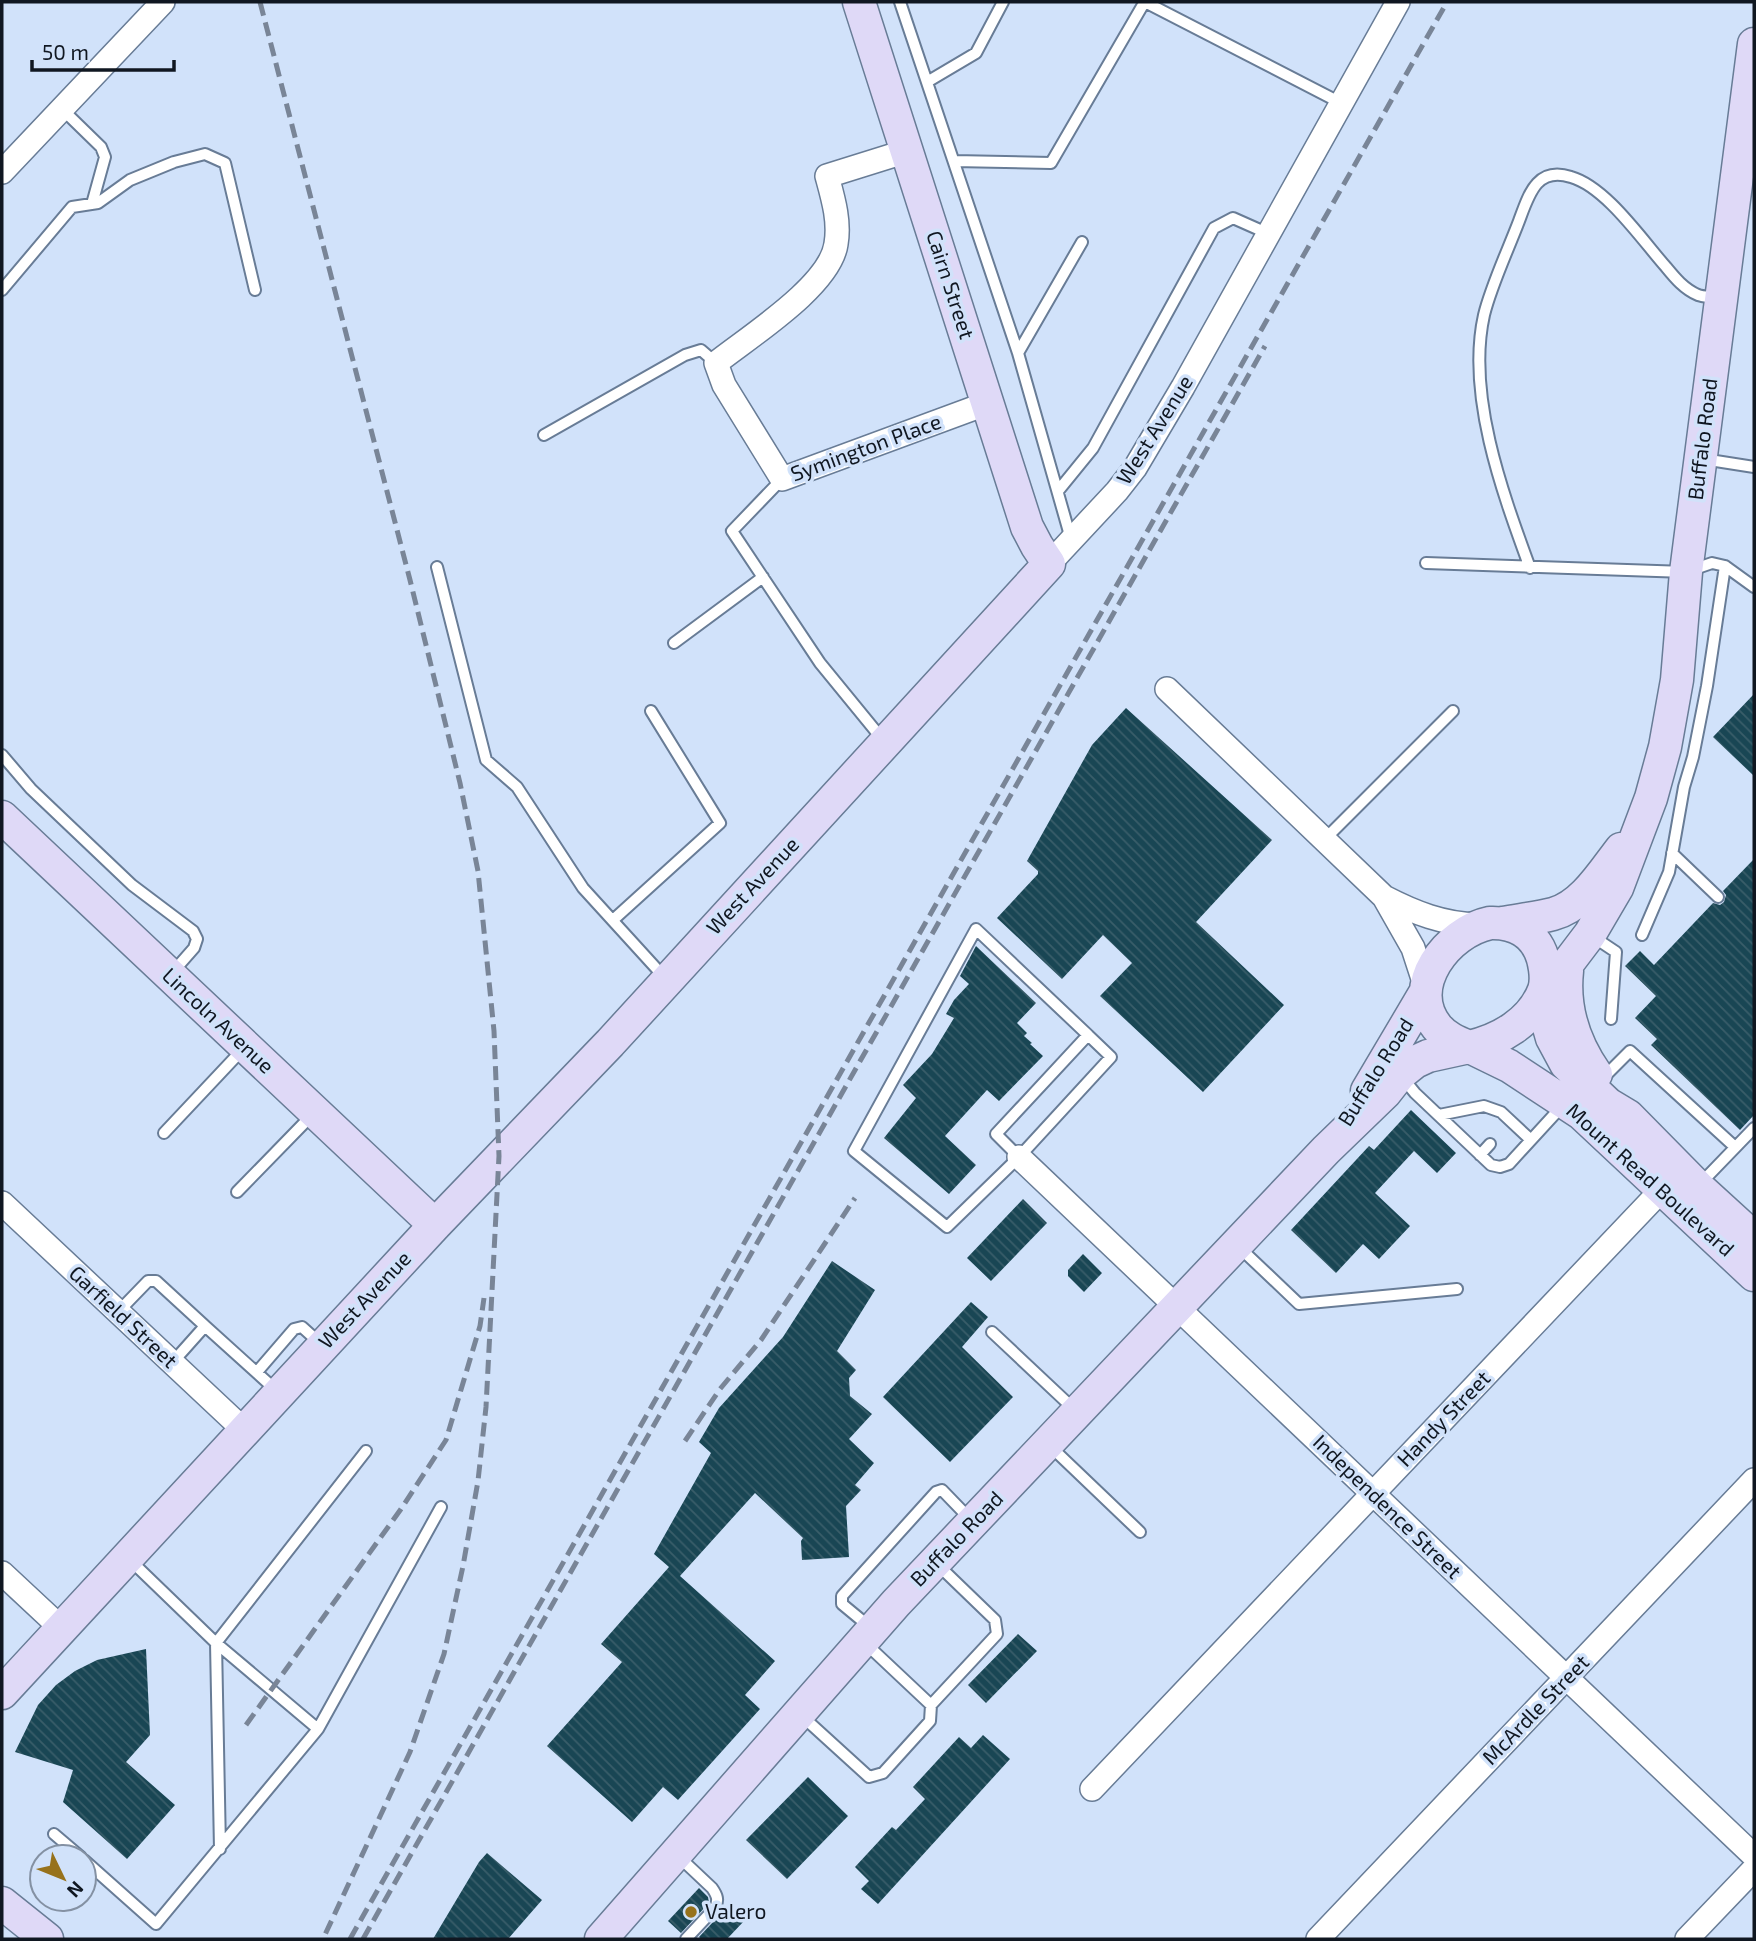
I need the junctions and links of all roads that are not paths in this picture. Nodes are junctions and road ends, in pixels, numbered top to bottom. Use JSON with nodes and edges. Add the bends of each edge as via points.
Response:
{"nodes":[{"id":1,"x":163,"y":2,"type":"edge"},
{"id":2,"x":859,"y":2,"type":"edge"},
{"id":3,"x":900,"y":2,"type":"edge"},
{"id":4,"x":1003,"y":2,"type":"edge"},
{"id":5,"x":1144,"y":2,"type":"edge"},
{"id":6,"x":1398,"y":2,"type":"edge"},
{"id":7,"x":1754,"y":44,"type":"edge"},
{"id":8,"x":927,"y":82,"type":"junction"},
{"id":9,"x":1341,"y":103,"type":"junction"},
{"id":10,"x":62,"y":109,"type":"junction"},
{"id":11,"x":907,"y":151,"type":"junction"},
{"id":12,"x":954,"y":161,"type":"junction"},
{"id":13,"x":2,"y":172,"type":"edge"},
{"id":14,"x":92,"y":204,"type":"junction"},
{"id":15,"x":1269,"y":234,"type":"junction"},
{"id":16,"x":1082,"y":242,"type":"dead end"},
{"id":17,"x":2,"y":290,"type":"edge"},
{"id":18,"x":255,"y":290,"type":"dead end"},
{"id":19,"x":1721,"y":299,"type":"junction"},
{"id":20,"x":1018,"y":353,"type":"junction"},
{"id":21,"x":716,"y":363,"type":"junction"},
{"id":22,"x":988,"y":403,"type":"junction"},
{"id":23,"x":544,"y":435,"type":"dead end"},
{"id":24,"x":1701,"y":458,"type":"junction"},
{"id":25,"x":1754,"y":467,"type":"edge"},
{"id":26,"x":782,"y":480,"type":"junction"},
{"id":27,"x":1058,"y":491,"type":"junction"},
{"id":28,"x":1072,"y":540,"type":"junction"},
{"id":29,"x":1426,"y":563,"type":"dead end"},
{"id":30,"x":1049,"y":564,"type":"junction"},
{"id":31,"x":1725,"y":566,"type":"junction"},
{"id":32,"x":438,"y":567,"type":"dead end"},
{"id":33,"x":1531,"y":568,"type":"junction"},
{"id":34,"x":1686,"y":572,"type":"junction"},
{"id":35,"x":763,"y":577,"type":"junction"},
{"id":36,"x":1754,"y":587,"type":"edge"},
{"id":37,"x":674,"y":643,"type":"dead end"},
{"id":38,"x":1167,"y":689,"type":"dead end"},
{"id":39,"x":651,"y":711,"type":"dead end"},
{"id":40,"x":1453,"y":711,"type":"dead end"},
{"id":41,"x":885,"y":743,"type":"junction"},
{"id":42,"x":2,"y":755,"type":"edge"},
{"id":43,"x":2,"y":817,"type":"edge"},
{"id":44,"x":1637,"y":829,"type":"junction"},
{"id":45,"x":1324,"y":840,"type":"junction"},
{"id":46,"x":1672,"y":853,"type":"junction"},
{"id":47,"x":1384,"y":897,"type":"junction"},
{"id":48,"x":1718,"y":897,"type":"dead end"},
{"id":49,"x":613,"y":920,"type":"junction"},
{"id":50,"x":1490,"y":924,"type":"junction"},
{"id":51,"x":1590,"y":934,"type":"junction"},
{"id":52,"x":1642,"y":935,"type":"dead end"},
{"id":53,"x":1568,"y":963,"type":"junction"},
{"id":54,"x":170,"y":975,"type":"junction"},
{"id":55,"x":667,"y":980,"type":"junction"},
{"id":56,"x":1545,"y":988,"type":"junction"},
{"id":57,"x":1425,"y":991,"type":"junction"},
{"id":58,"x":1611,"y":1019,"type":"dead end"},
{"id":59,"x":1088,"y":1035,"type":"junction"},
{"id":60,"x":246,"y":1046,"type":"junction"},
{"id":61,"x":1470,"y":1047,"type":"junction"},
{"id":62,"x":1400,"y":1074,"type":"junction"},
{"id":63,"x":1601,"y":1081,"type":"junction"},
{"id":64,"x":1566,"y":1102,"type":"junction"},
{"id":65,"x":315,"y":1112,"type":"junction"},
{"id":66,"x":1439,"y":1115,"type":"junction"},
{"id":67,"x":1628,"y":1116,"type":"junction"},
{"id":68,"x":1754,"y":1128,"type":"edge"},
{"id":69,"x":164,"y":1133,"type":"dead end"},
{"id":70,"x":1531,"y":1140,"type":"junction"},
{"id":71,"x":1490,"y":1144,"type":"dead end"},
{"id":72,"x":1735,"y":1147,"type":"junction"},
{"id":73,"x":1326,"y":1150,"type":"junction"},
{"id":74,"x":1480,"y":1154,"type":"junction"},
{"id":75,"x":1019,"y":1157,"type":"junction"},
{"id":76,"x":1680,"y":1182,"type":"junction"},
{"id":77,"x":237,"y":1192,"type":"dead end"},
{"id":78,"x":2,"y":1203,"type":"edge"},
{"id":79,"x":435,"y":1225,"type":"junction"},
{"id":80,"x":1754,"y":1238,"type":"edge"},
{"id":81,"x":1237,"y":1245,"type":"junction"},
{"id":82,"x":1754,"y":1275,"type":"edge"},
{"id":83,"x":1457,"y":1289,"type":"dead end"},
{"id":84,"x":1178,"y":1308,"type":"junction"},
{"id":85,"x":118,"y":1312,"type":"junction"},
{"id":86,"x":205,"y":1326,"type":"junction"},
{"id":87,"x":992,"y":1332,"type":"dead end"},
{"id":88,"x":323,"y":1346,"type":"junction"},
{"id":89,"x":172,"y":1363,"type":"junction"},
{"id":90,"x":257,"y":1372,"type":"junction"},
{"id":91,"x":280,"y":1393,"type":"junction"},
{"id":92,"x":1078,"y":1412,"type":"junction"},
{"id":93,"x":245,"y":1432,"type":"junction"},
{"id":94,"x":1048,"y":1444,"type":"junction"},
{"id":95,"x":366,"y":1451,"type":"dead end"},
{"id":96,"x":1754,"y":1480,"type":"edge"},
{"id":97,"x":1373,"y":1494,"type":"junction"},
{"id":98,"x":441,"y":1507,"type":"dead end"},
{"id":99,"x":973,"y":1522,"type":"junction"},
{"id":100,"x":1140,"y":1532,"type":"dead end"},
{"id":101,"x":127,"y":1557,"type":"junction"},
{"id":102,"x":934,"y":1562,"type":"junction"},
{"id":103,"x":2,"y":1573,"type":"edge"},
{"id":104,"x":61,"y":1628,"type":"junction"},
{"id":105,"x":867,"y":1635,"type":"junction"},
{"id":106,"x":216,"y":1643,"type":"junction"},
{"id":107,"x":1567,"y":1678,"type":"junction"},
{"id":108,"x":2,"y":1693,"type":"edge"},
{"id":109,"x":931,"y":1705,"type":"junction"},
{"id":110,"x":799,"y":1713,"type":"junction"},
{"id":111,"x":318,"y":1729,"type":"junction"},
{"id":112,"x":1091,"y":1789,"type":"dead end"},
{"id":113,"x":54,"y":1834,"type":"dead end"},
{"id":114,"x":64,"y":1843,"type":"edge"},
{"id":115,"x":220,"y":1849,"type":"junction"},
{"id":116,"x":676,"y":1854,"type":"junction"},
{"id":117,"x":1754,"y":1856,"type":"edge"},
{"id":118,"x":1754,"y":1869,"type":"edge"},
{"id":119,"x":98,"y":1872,"type":"edge"},
{"id":120,"x":2,"y":1903,"type":"edge"},
{"id":121,"x":604,"y":1938,"type":"edge"},
{"id":122,"x":47,"y":1939,"type":"edge"},
{"id":123,"x":686,"y":1939,"type":"edge"},
{"id":124,"x":1318,"y":1939,"type":"edge"},
{"id":125,"x":1687,"y":1939,"type":"edge"}],
"edges":[{"from":1,"to":10,"type":"street"},
{"from":2,"to":11,"type":"main road","name":"Cairn Street"},
{"from":3,"to":8,"type":"lane"},
{"from":4,"to":8,"type":"lane","via":[[976,53]]},
{"from":5,"to":9,"type":"lane"},
{"from":5,"to":12,"type":"lane","via":[[1051,163]]},
{"from":6,"to":9,"type":"street","name":"West Avenue"},
{"from":7,"to":19,"type":"main road","name":"Buffalo Road"},
{"from":8,"to":12,"type":"lane"},
{"from":9,"to":15,"type":"street","name":"West Avenue"},
{"from":10,"to":13,"type":"street"},
{"from":10,"to":14,"type":"lane","via":[[101,146],[105,157]]},
{"from":11,"to":21,"type":"street","via":[[827,176],[838,230],[829,265],[817,283]]},
{"from":11,"to":22,"type":"main road","name":"Cairn Street"},
{"from":12,"to":20,"type":"lane"},
{"from":14,"to":17,"type":"lane","via":[[72,207]]},
{"from":14,"to":18,"type":"lane","via":[[130,180],[174,162],[205,154],[225,163]]},
{"from":15,"to":27,"type":"lane","via":[[1233,218],[1214,228],[1093,448]]},
{"from":15,"to":28,"type":"street","name":"West Avenue","via":[[1135,468]]},
{"from":16,"to":20,"type":"lane"},
{"from":19,"to":24,"type":"main road","name":"Buffalo Road"},
{"from":19,"to":33,"type":"lane","via":[[1698,295],[1682,285],[1612,206],[1578,179],[1547,175],[1531,191],[1485,315],[1480,357],[1493,455]]},
{"from":20,"to":27,"type":"lane"},
{"from":21,"to":23,"type":"lane","via":[[701,350],[685,355]]},
{"from":21,"to":26,"type":"street","name":"Symington Place","via":[[724,385]]},
{"from":22,"to":26,"type":"street","name":"Symington Place"},
{"from":22,"to":30,"type":"main road","name":"Cairn Street","via":[[1027,527]]},
{"from":24,"to":25,"type":"lane"},
{"from":24,"to":34,"type":"main road","name":"Buffalo Road"},
{"from":26,"to":35,"type":"lane","via":[[732,531]]},
{"from":27,"to":28,"type":"lane"},
{"from":28,"to":30,"type":"street","name":"West Avenue"},
{"from":29,"to":33,"type":"lane"},
{"from":30,"to":41,"type":"main road","name":"West Avenue"},
{"from":31,"to":34,"type":"lane","via":[[1712,563]]},
{"from":31,"to":36,"type":"lane"},
{"from":31,"to":46,"type":"lane","via":[[1707,686]]},
{"from":32,"to":49,"type":"lane","via":[[486,760],[517,787],[583,888]]},
{"from":33,"to":34,"type":"lane"},
{"from":34,"to":44,"type":"main road","name":"Buffalo Road","via":[[1669,730]]},
{"from":35,"to":37,"type":"lane"},
{"from":35,"to":41,"type":"lane","via":[[820,663]]},
{"from":38,"to":45,"type":"street"},
{"from":39,"to":49,"type":"lane","via":[[720,823]]},
{"from":40,"to":45,"type":"lane"},
{"from":41,"to":55,"type":"main road","name":"West Avenue"},
{"from":42,"to":54,"type":"lane","via":[[31,789],[132,885],[193,931],[197,939],[194,948]]},
{"from":43,"to":54,"type":"main road","name":"Lincoln Avenue"},
{"from":44,"to":50,"type":"main road","name":"Buffalo Road","via":[[1589,889],[1566,909]]},
{"from":44,"to":51,"type":"main road","name":"Buffalo Road","via":[[1617,888]]},
{"from":45,"to":47,"type":"street"},
{"from":46,"to":48,"type":"lane"},
{"from":46,"to":52,"type":"lane","via":[[1669,872]]},
{"from":47,"to":50,"type":"street","via":[[1434,919]]},
{"from":47,"to":57,"type":"street","via":[[1413,948]]},
{"from":49,"to":55,"type":"lane"},
{"from":50,"to":56,"type":"main road","via":[[1517,926],[1527,932],[1540,949]]},
{"from":50,"to":57,"type":"main road","via":[[1443,951]]},
{"from":51,"to":53,"type":"main road","name":"Buffalo Road"},
{"from":51,"to":58,"type":"lane","via":[[1616,952]]},
{"from":53,"to":56,"type":"main road","name":"Buffalo Road"},
{"from":53,"to":63,"type":"main road","via":[[1572,1026]]},
{"from":54,"to":60,"type":"main road","name":"Lincoln Avenue"},
{"from":55,"to":79,"type":"main road","name":"West Avenue"},
{"from":56,"to":61,"type":"main road","via":[[1519,1024]]},
{"from":56,"to":67,"type":"main road","name":"Mount Read Boulevard","via":[[1548,1024],[1566,1064],[1601,1098]]},
{"from":57,"to":61,"type":"main road","via":[[1437,1027]]},
{"from":57,"to":73,"type":"main road","name":"Buffalo Road"},
{"from":59,"to":75,"type":"lane","via":[[996,1134]]},
{"from":59,"to":75,"type":"lane","via":[[1111,1057]]},
{"from":59,"to":75,"type":"lane","via":[[976,929],[854,1151],[947,1227]]},
{"from":60,"to":65,"type":"main road","name":"Lincoln Avenue"},
{"from":60,"to":69,"type":"lane"},
{"from":61,"to":62,"type":"main road","name":"Buffalo Road","via":[[1428,1056]]},
{"from":61,"to":64,"type":"main road","name":"Mount Read Boulevard"},
{"from":62,"to":66,"type":"lane"},
{"from":62,"to":73,"type":"main road","name":"Buffalo Road"},
{"from":63,"to":67,"type":"main road"},
{"from":63,"to":72,"type":"lane","via":[[1630,1051]]},
{"from":64,"to":70,"type":"lane"},
{"from":64,"to":76,"type":"main road","name":"Mount Read Boulevard"},
{"from":65,"to":77,"type":"lane"},
{"from":65,"to":79,"type":"main road","name":"Lincoln Avenue"},
{"from":66,"to":70,"type":"lane","via":[[1484,1106],[1501,1112],[1508,1125]]},
{"from":66,"to":74,"type":"lane"},
{"from":67,"to":76,"type":"main road","name":"Mount Read Boulevard"},
{"from":68,"to":72,"type":"lane"},
{"from":70,"to":74,"type":"lane","via":[[1509,1164],[1500,1167]]},
{"from":71,"to":74,"type":"lane"},
{"from":72,"to":76,"type":"lane"},
{"from":73,"to":81,"type":"main road","name":"Buffalo Road"},
{"from":75,"to":84,"type":"street","name":"Independence Street"},
{"from":76,"to":80,"type":"main road","name":"Mount Read Boulevard"},
{"from":76,"to":82,"type":"main road","name":"Mount Read Boulevard"},
{"from":76,"to":97,"type":"street","name":"Handy Street"},
{"from":78,"to":85,"type":"street","name":"Garfield Street"},
{"from":79,"to":88,"type":"main road","name":"West Avenue"},
{"from":81,"to":83,"type":"lane","via":[[1299,1304]]},
{"from":81,"to":84,"type":"main road","name":"Buffalo Road"},
{"from":84,"to":92,"type":"main road","name":"Buffalo Road"},
{"from":84,"to":97,"type":"street","name":"Independence Street"},
{"from":85,"to":86,"type":"lane","via":[[148,1280],[156,1280]]},
{"from":85,"to":89,"type":"street","name":"Garfield Street"},
{"from":86,"to":89,"type":"lane"},
{"from":86,"to":90,"type":"lane"},
{"from":87,"to":92,"type":"lane"},
{"from":88,"to":90,"type":"lane","via":[[303,1328],[295,1329]]},
{"from":88,"to":91,"type":"main road","name":"West Avenue"},
{"from":89,"to":93,"type":"street","name":"Garfield Street"},
{"from":90,"to":91,"type":"lane"},
{"from":91,"to":93,"type":"main road","name":"West Avenue"},
{"from":92,"to":94,"type":"main road","name":"Buffalo Road"},
{"from":93,"to":101,"type":"main road","name":"West Avenue"},
{"from":94,"to":99,"type":"main road","name":"Buffalo Road"},
{"from":94,"to":100,"type":"lane"},
{"from":95,"to":106,"type":"lane"},
{"from":96,"to":107,"type":"street","name":"McArdle Street"},
{"from":97,"to":107,"type":"street","name":"Independence Street"},
{"from":97,"to":112,"type":"street","name":"Handy Street"},
{"from":98,"to":111,"type":"lane"},
{"from":99,"to":102,"type":"main road","name":"Buffalo Road"},
{"from":99,"to":105,"type":"lane","via":[[942,1490],[936,1492],[842,1596],[842,1604]]},
{"from":101,"to":104,"type":"main road","name":"West Avenue"},
{"from":101,"to":106,"type":"lane"},
{"from":102,"to":105,"type":"main road","name":"Buffalo Road"},
{"from":102,"to":109,"type":"lane","via":[[995,1620],[997,1634]]},
{"from":103,"to":104,"type":"street"},
{"from":104,"to":108,"type":"main road","name":"West Avenue"},
{"from":105,"to":109,"type":"lane"},
{"from":105,"to":110,"type":"main road","name":"Buffalo Road"},
{"from":106,"to":111,"type":"lane"},
{"from":106,"to":115,"type":"lane"},
{"from":107,"to":117,"type":"street","name":"Independence Street"},
{"from":107,"to":124,"type":"street","name":"McArdle Street"},
{"from":109,"to":110,"type":"lane","via":[[930,1721],[883,1773],[869,1777]]},
{"from":110,"to":116,"type":"main road","name":"Buffalo Road"},
{"from":111,"to":115,"type":"lane"},
{"from":113,"to":114,"type":"lane"},
{"from":115,"to":119,"type":"lane","via":[[156,1924]]},
{"from":116,"to":121,"type":"main road","name":"Buffalo Road"},
{"from":116,"to":123,"type":"lane","via":[[712,1888],[718,1902]]},
{"from":118,"to":125,"type":"street"},
{"from":120,"to":122,"type":"main road"}]}
